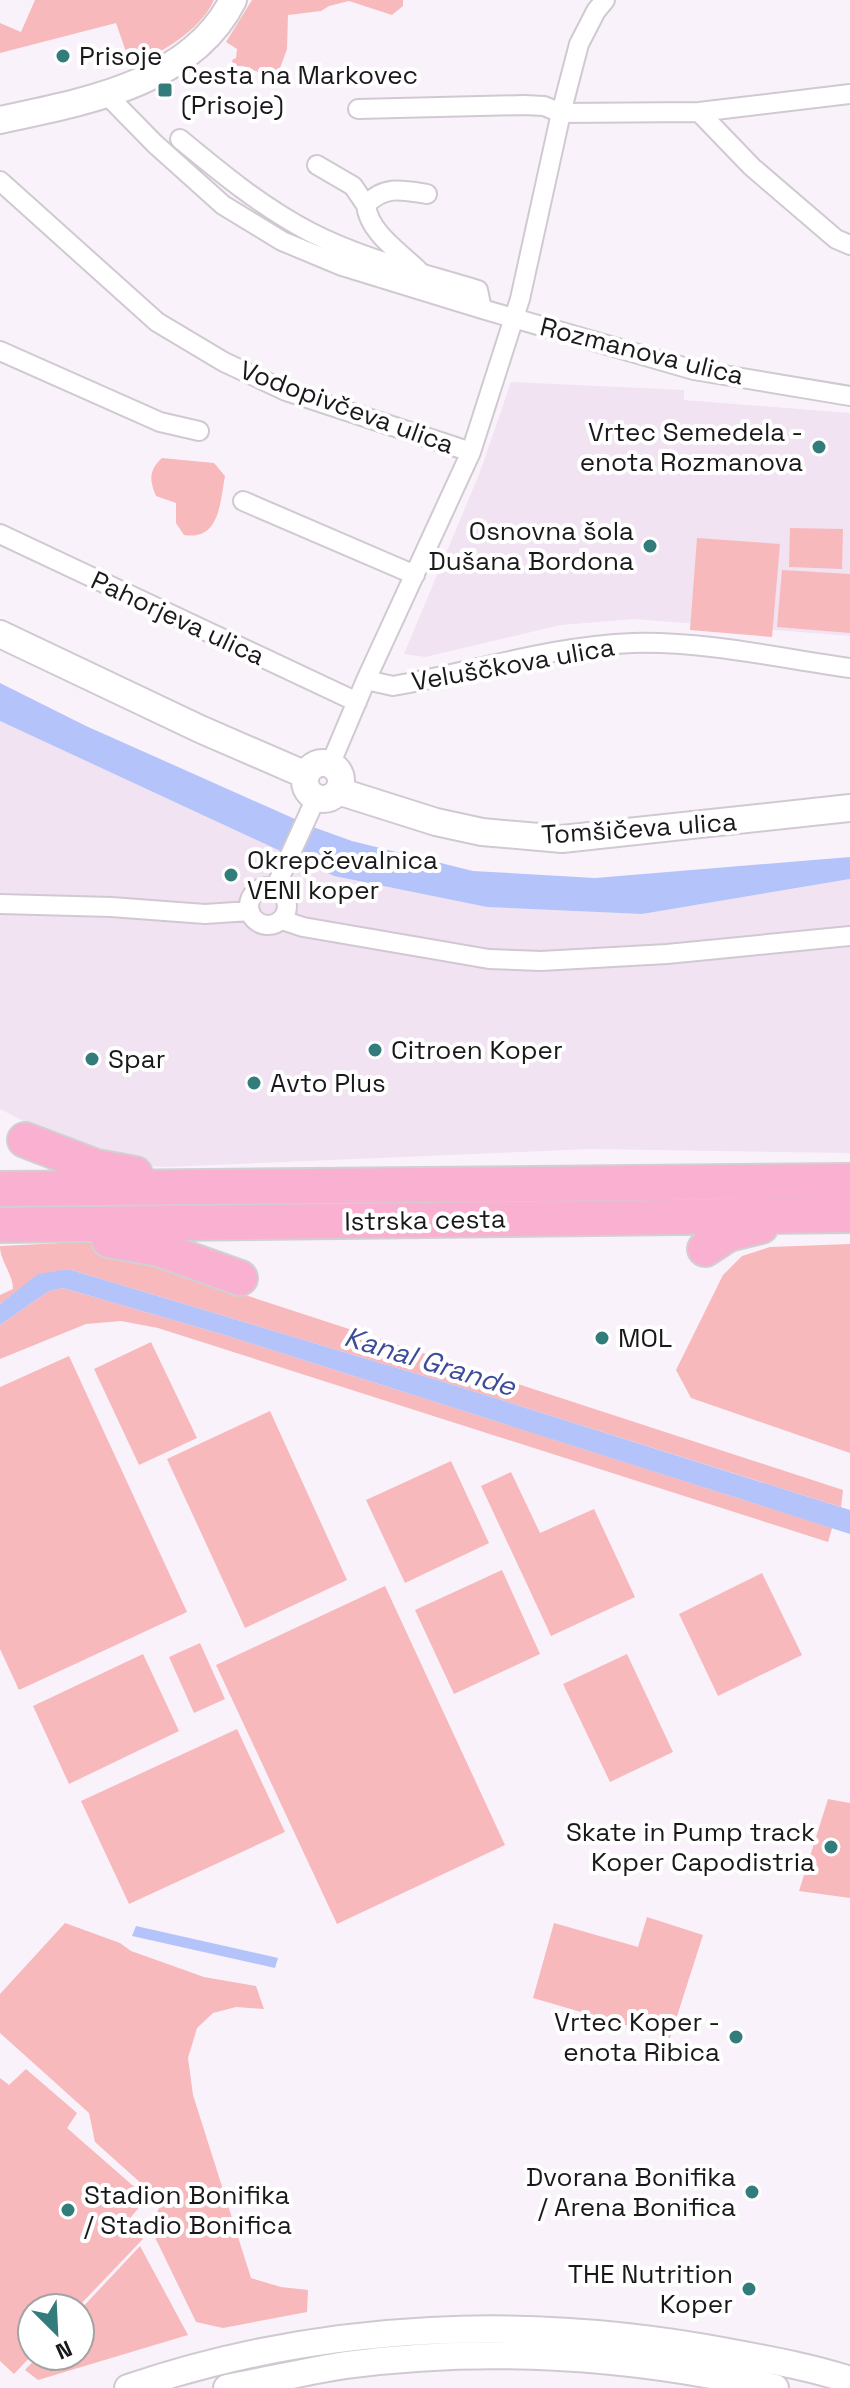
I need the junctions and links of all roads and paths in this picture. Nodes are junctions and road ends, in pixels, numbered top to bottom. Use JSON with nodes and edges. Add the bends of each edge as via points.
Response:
{"nodes":[{"id":1,"x":233,"y":0,"type":"edge"},
{"id":2,"x":605,"y":0,"type":"edge"},
{"id":3,"x":105,"y":93,"type":"junction"},
{"id":4,"x":850,"y":94,"type":"edge"},
{"id":5,"x":358,"y":109,"type":"dead end"},
{"id":6,"x":699,"y":112,"type":"junction"},
{"id":7,"x":561,"y":113,"type":"junction"},
{"id":8,"x":0,"y":120,"type":"edge"},
{"id":9,"x":180,"y":139,"type":"dead end"},
{"id":10,"x":317,"y":165,"type":"dead end"},
{"id":11,"x":0,"y":181,"type":"edge"},
{"id":12,"x":427,"y":194,"type":"dead end"},
{"id":13,"x":366,"y":205,"type":"junction"},
{"id":14,"x":850,"y":245,"type":"edge"},
{"id":15,"x":421,"y":273,"type":"junction"},
{"id":16,"x":482,"y":309,"type":"junction"},
{"id":17,"x":515,"y":318,"type":"junction"},
{"id":18,"x":0,"y":351,"type":"edge"},
{"id":19,"x":850,"y":396,"type":"edge"},
{"id":20,"x":199,"y":431,"type":"dead end"},
{"id":21,"x":471,"y":452,"type":"junction"},
{"id":22,"x":243,"y":501,"type":"dead end"},
{"id":23,"x":0,"y":534,"type":"edge"},
{"id":24,"x":415,"y":575,"type":"junction"},
{"id":25,"x":0,"y":634,"type":"edge"},
{"id":26,"x":850,"y":668,"type":"edge"},
{"id":27,"x":366,"y":680,"type":"junction"},
{"id":28,"x":357,"y":702,"type":"junction"},
{"id":29,"x":319,"y":790,"type":"junction"},
{"id":30,"x":850,"y":808,"type":"edge"},
{"id":31,"x":275,"y":888,"type":"junction"},
{"id":32,"x":0,"y":904,"type":"edge"},
{"id":33,"x":250,"y":911,"type":"junction"},
{"id":34,"x":282,"y":920,"type":"junction"},
{"id":35,"x":850,"y":936,"type":"edge"},
{"id":36,"x":25,"y":1140,"type":"dead end"},
{"id":37,"x":850,"y":1181,"type":"edge"},
{"id":38,"x":225,"y":1187,"type":"junction"},
{"id":39,"x":0,"y":1189,"type":"edge"},
{"id":40,"x":850,"y":1215,"type":"edge"},
{"id":41,"x":787,"y":1216,"type":"junction"},
{"id":42,"x":10,"y":1225,"type":"edge"},
{"id":43,"x":705,"y":1249,"type":"dead end"},
{"id":44,"x":240,"y":1278,"type":"dead end"},
{"id":45,"x":850,"y":2380,"type":"edge"},
{"id":46,"x":128,"y":2388,"type":"edge"},
{"id":47,"x":227,"y":2388,"type":"edge"},
{"id":48,"x":775,"y":2388,"type":"edge"}],
"edges":[{"from":1,"to":3,"type":"main road","via":[[221,21],[172,65]]},
{"from":2,"to":7,"type":"street","via":[[579,44]]},
{"from":3,"to":8,"type":"main road"},
{"from":3,"to":16,"type":"street","name":"Rozmanova ulica","via":[[223,205],[282,241],[342,266]]},
{"from":4,"to":6,"type":"street"},
{"from":5,"to":7,"type":"street","via":[[524,105]]},
{"from":6,"to":7,"type":"street"},
{"from":6,"to":14,"type":"street","via":[[752,167],[836,239]]},
{"from":7,"to":17,"type":"street"},
{"from":9,"to":15,"type":"street","via":[[249,195],[311,233]]},
{"from":10,"to":13,"type":"street","via":[[353,186]]},
{"from":11,"to":21,"type":"street","name":"Vodopivčeva ulica","via":[[157,322],[224,362],[286,391]]},
{"from":12,"to":13,"type":"street","via":[[392,189]]},
{"from":13,"to":15,"type":"street","via":[[373,227]]},
{"from":15,"to":16,"type":"street","via":[[478,290]]},
{"from":16,"to":17,"type":"street","name":"Rozmanova ulica"},
{"from":17,"to":19,"type":"street","name":"Rozmanova ulica","via":[[694,370]]},
{"from":17,"to":21,"type":"street"},
{"from":18,"to":20,"type":"street","via":[[160,422]]},
{"from":21,"to":24,"type":"street"},
{"from":22,"to":24,"type":"street"},
{"from":23,"to":28,"type":"street","name":"Pahorjeva ulica"},
{"from":24,"to":27,"type":"street"},
{"from":25,"to":29,"type":"main road","name":"Tomšičeva ulica"},
{"from":26,"to":27,"type":"street","name":"Veluščkova ulica","via":[[632,643],[556,652],[393,686]]},
{"from":27,"to":28,"type":"street"},
{"from":28,"to":29,"type":"street"},
{"from":29,"to":30,"type":"main road","name":"Tomšičeva ulica","via":[[482,832],[562,839]]},
{"from":29,"to":31,"type":"street"},
{"from":31,"to":33,"type":"street","via":[[255,892]]},
{"from":31,"to":34,"type":"street","via":[[287,902]]},
{"from":32,"to":33,"type":"street","via":[[205,914]]},
{"from":33,"to":34,"type":"street","via":[[264,925]]},
{"from":34,"to":35,"type":"street","via":[[489,959],[541,961]]},
{"from":36,"to":38,"type":"highway","via":[[96,1167],[179,1175]]},
{"from":37,"to":38,"type":"highway","name":"Istrska cesta"},
{"from":38,"to":39,"type":"highway","name":"Istrska cesta"},
{"from":40,"to":41,"type":"highway","name":"Istrska cesta"},
{"from":41,"to":42,"type":"highway","name":"Istrska cesta"},
{"from":41,"to":43,"type":"highway","via":[[728,1234]]},
{"from":42,"to":44,"type":"highway","via":[[44,1239],[128,1242],[159,1249]]},
{"from":45,"to":46,"type":"main road","via":[[681,2343],[508,2329],[328,2340],[185,2368]]},
{"from":47,"to":48,"type":"main road","via":[[346,2365],[509,2355],[676,2369]]}]}
